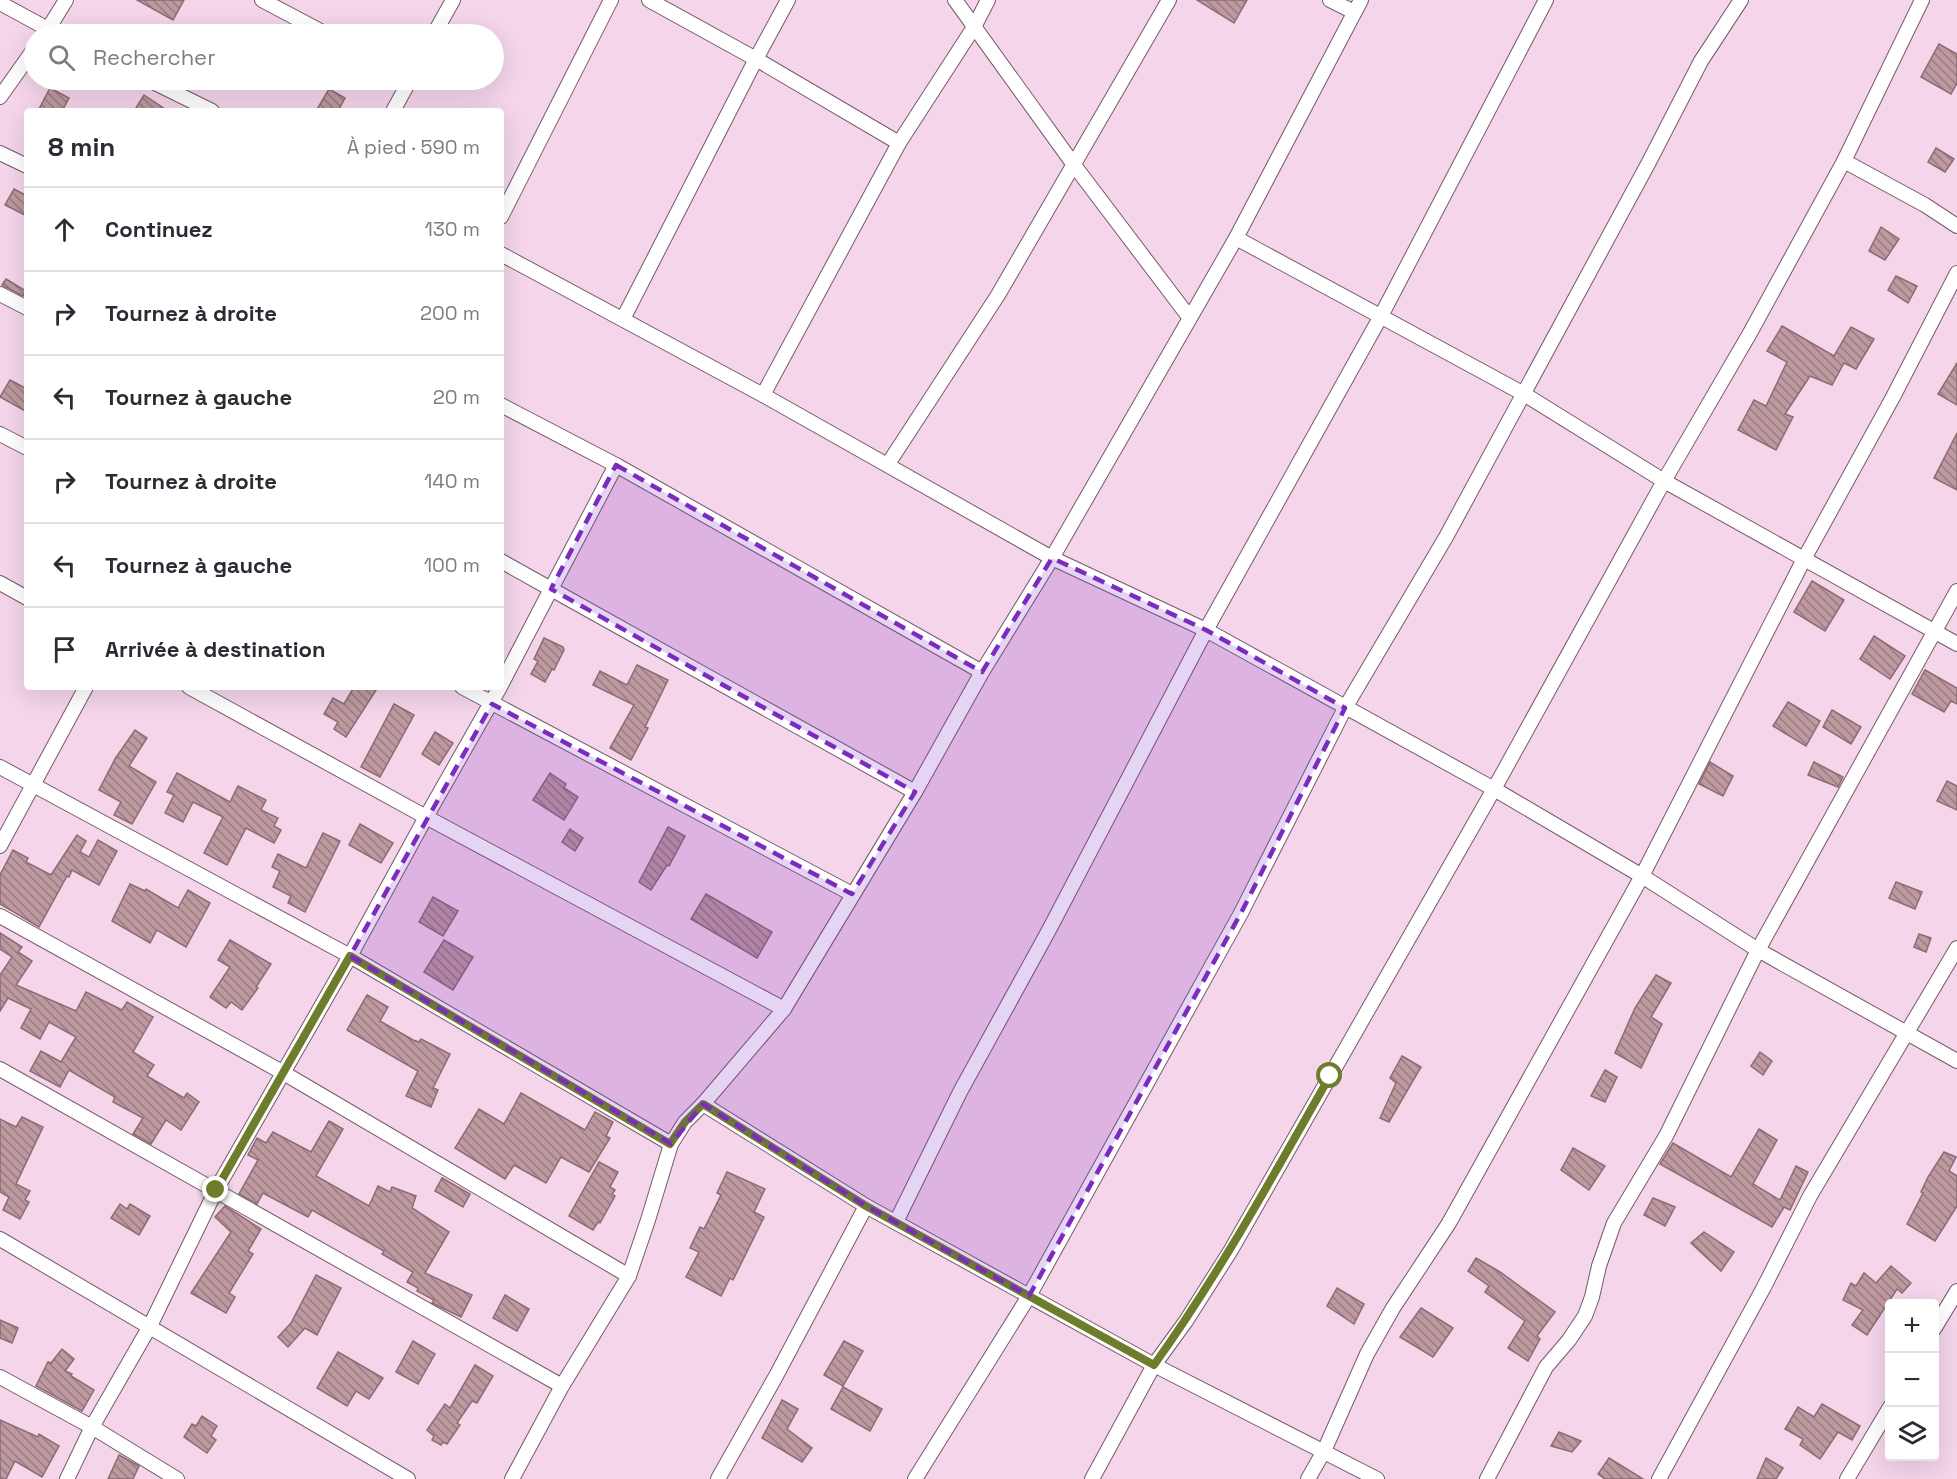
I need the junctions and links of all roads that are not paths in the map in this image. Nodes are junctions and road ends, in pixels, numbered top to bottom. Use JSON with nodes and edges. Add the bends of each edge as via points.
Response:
{"nodes":[{"id":1,"x":66,"y":0,"type":"edge"},
{"id":2,"x":262,"y":0,"type":"edge"},
{"id":3,"x":453,"y":0,"type":"edge"},
{"id":4,"x":611,"y":0,"type":"edge"},
{"id":5,"x":649,"y":0,"type":"edge"},
{"id":6,"x":788,"y":0,"type":"edge"},
{"id":7,"x":955,"y":0,"type":"edge"},
{"id":8,"x":988,"y":0,"type":"edge"},
{"id":9,"x":1169,"y":0,"type":"edge"},
{"id":10,"x":1330,"y":0,"type":"edge"},
{"id":11,"x":1546,"y":0,"type":"edge"},
{"id":12,"x":1741,"y":0,"type":"edge"},
{"id":13,"x":1922,"y":0,"type":"edge"},
{"id":14,"x":0,"y":3,"type":"edge"},
{"id":15,"x":1358,"y":6,"type":"edge"},
{"id":16,"x":35,"y":24,"type":"edge"},
{"id":17,"x":54,"y":24,"type":"edge"},
{"id":18,"x":307,"y":24,"type":"edge"},
{"id":19,"x":440,"y":24,"type":"edge"},
{"id":20,"x":974,"y":27,"type":"junction"},
{"id":21,"x":756,"y":58,"type":"junction"},
{"id":22,"x":24,"y":63,"type":"edge"},
{"id":23,"x":169,"y":90,"type":"edge"},
{"id":24,"x":405,"y":90,"type":"edge"},
{"id":25,"x":0,"y":97,"type":"edge"},
{"id":26,"x":206,"y":108,"type":"edge"},
{"id":27,"x":395,"y":108,"type":"edge"},
{"id":28,"x":899,"y":143,"type":"junction"},
{"id":29,"x":0,"y":153,"type":"edge"},
{"id":30,"x":1844,"y":161,"type":"junction"},
{"id":31,"x":24,"y":165,"type":"edge"},
{"id":32,"x":1074,"y":165,"type":"junction"},
{"id":33,"x":504,"y":211,"type":"edge"},
{"id":34,"x":1957,"y":225,"type":"edge"},
{"id":35,"x":1236,"y":238,"type":"junction"},
{"id":36,"x":504,"y":256,"type":"edge"},
{"id":37,"x":1957,"y":273,"type":"edge"},
{"id":38,"x":0,"y":294,"type":"edge"},
{"id":39,"x":24,"y":306,"type":"edge"},
{"id":40,"x":1189,"y":316,"type":"junction"},
{"id":41,"x":1381,"y":316,"type":"junction"},
{"id":42,"x":623,"y":319,"type":"junction"},
{"id":43,"x":763,"y":394,"type":"junction"},
{"id":44,"x":1524,"y":394,"type":"junction"},
{"id":45,"x":504,"y":407,"type":"edge"},
{"id":46,"x":0,"y":434,"type":"edge"},
{"id":47,"x":24,"y":446,"type":"edge"},
{"id":48,"x":888,"y":464,"type":"junction"},
{"id":49,"x":616,"y":465,"type":"junction"},
{"id":50,"x":1664,"y":481,"type":"junction"},
{"id":51,"x":1052,"y":558,"type":"junction"},
{"id":52,"x":1804,"y":559,"type":"junction"},
{"id":53,"x":504,"y":563,"type":"edge"},
{"id":54,"x":0,"y":583,"type":"edge"},
{"id":55,"x":552,"y":589,"type":"junction"},
{"id":56,"x":1957,"y":591,"type":"edge"},
{"id":57,"x":24,"y":596,"type":"edge"},
{"id":58,"x":1206,"y":630,"type":"junction"},
{"id":59,"x":1934,"y":631,"type":"junction"},
{"id":60,"x":1957,"y":644,"type":"edge"},
{"id":61,"x":982,"y":672,"type":"junction"},
{"id":62,"x":504,"y":680,"type":"edge"},
{"id":63,"x":84,"y":690,"type":"edge"},
{"id":64,"x":194,"y":690,"type":"edge"},
{"id":65,"x":467,"y":690,"type":"edge"},
{"id":66,"x":499,"y":690,"type":"edge"},
{"id":67,"x":492,"y":704,"type":"junction"},
{"id":68,"x":1346,"y":708,"type":"junction"},
{"id":69,"x":0,"y":767,"type":"edge"},
{"id":70,"x":33,"y":785,"type":"junction"},
{"id":71,"x":1494,"y":789,"type":"junction"},
{"id":72,"x":915,"y":792,"type":"junction"},
{"id":73,"x":426,"y":817,"type":"junction"},
{"id":74,"x":0,"y":846,"type":"edge"},
{"id":75,"x":1642,"y":876,"type":"junction"},
{"id":76,"x":852,"y":894,"type":"junction"},
{"id":77,"x":0,"y":916,"type":"edge"},
{"id":78,"x":1957,"y":948,"type":"edge"},
{"id":79,"x":1758,"y":950,"type":"junction"},
{"id":80,"x":350,"y":956,"type":"junction"},
{"id":81,"x":784,"y":1009,"type":"junction"},
{"id":82,"x":1908,"y":1032,"type":"junction"},
{"id":83,"x":1957,"y":1061,"type":"edge"},
{"id":84,"x":0,"y":1070,"type":"edge"},
{"id":85,"x":282,"y":1072,"type":"junction"},
{"id":86,"x":703,"y":1104,"type":"junction"},
{"id":87,"x":670,"y":1144,"type":"junction"},
{"id":88,"x":216,"y":1190,"type":"junction"},
{"id":89,"x":866,"y":1206,"type":"junction"},
{"id":90,"x":896,"y":1222,"type":"junction"},
{"id":91,"x":0,"y":1239,"type":"edge"},
{"id":92,"x":629,"y":1276,"type":"junction"},
{"id":93,"x":1957,"y":1291,"type":"edge"},
{"id":94,"x":1029,"y":1296,"type":"junction"},
{"id":95,"x":1939,"y":1322,"type":"edge"},
{"id":96,"x":150,"y":1326,"type":"junction"},
{"id":97,"x":1154,"y":1365,"type":"junction"},
{"id":98,"x":0,"y":1377,"type":"edge"},
{"id":99,"x":562,"y":1386,"type":"junction"},
{"id":100,"x":1885,"y":1415,"type":"edge"},
{"id":101,"x":92,"y":1427,"type":"junction"},
{"id":102,"x":1324,"y":1451,"type":"junction"},
{"id":103,"x":67,"y":1479,"type":"edge"},
{"id":104,"x":177,"y":1479,"type":"edge"},
{"id":105,"x":408,"y":1479,"type":"edge"},
{"id":106,"x":512,"y":1479,"type":"edge"},
{"id":107,"x":718,"y":1479,"type":"edge"},
{"id":108,"x":915,"y":1479,"type":"edge"},
{"id":109,"x":1092,"y":1479,"type":"edge"},
{"id":110,"x":1308,"y":1479,"type":"edge"},
{"id":111,"x":1377,"y":1479,"type":"edge"},
{"id":112,"x":1487,"y":1479,"type":"edge"},
{"id":113,"x":1659,"y":1479,"type":"edge"},
{"id":114,"x":1847,"y":1479,"type":"edge"}],
"edges":[{"from":1,"to":17,"type":"street"},
{"from":2,"to":18,"type":"street"},
{"from":3,"to":19,"type":"street"},
{"from":4,"to":33,"type":"street"},
{"from":5,"to":21,"type":"street"},
{"from":6,"to":21,"type":"street"},
{"from":7,"to":20,"type":"street"},
{"from":8,"to":20,"type":"street"},
{"from":9,"to":32,"type":"street"},
{"from":10,"to":15,"type":"street"},
{"from":11,"to":41,"type":"street"},
{"from":12,"to":44,"type":"street","via":[[1701,61]]},
{"from":13,"to":30,"type":"street"},
{"from":14,"to":16,"type":"street"},
{"from":15,"to":35,"type":"street"},
{"from":20,"to":28,"type":"street"},
{"from":20,"to":32,"type":"street"},
{"from":21,"to":28,"type":"street"},
{"from":21,"to":42,"type":"street"},
{"from":22,"to":25,"type":"street"},
{"from":23,"to":26,"type":"street"},
{"from":24,"to":27,"type":"street"},
{"from":28,"to":43,"type":"street"},
{"from":29,"to":31,"type":"street"},
{"from":30,"to":34,"type":"street"},
{"from":30,"to":50,"type":"street"},
{"from":32,"to":40,"type":"street"},
{"from":32,"to":48,"type":"street","via":[[998,295]]},
{"from":35,"to":40,"type":"street"},
{"from":35,"to":41,"type":"street"},
{"from":36,"to":42,"type":"street"},
{"from":37,"to":52,"type":"street"},
{"from":38,"to":39,"type":"street"},
{"from":40,"to":51,"type":"street"},
{"from":41,"to":44,"type":"street"},
{"from":41,"to":58,"type":"street"},
{"from":42,"to":43,"type":"street"},
{"from":43,"to":48,"type":"street"},
{"from":44,"to":50,"type":"street"},
{"from":44,"to":68,"type":"street"},
{"from":45,"to":49,"type":"street"},
{"from":46,"to":47,"type":"street"},
{"from":48,"to":51,"type":"street"},
{"from":49,"to":55,"type":"street"},
{"from":49,"to":61,"type":"street"},
{"from":50,"to":52,"type":"street"},
{"from":50,"to":71,"type":"street"},
{"from":51,"to":58,"type":"street"},
{"from":51,"to":61,"type":"street"},
{"from":52,"to":59,"type":"street"},
{"from":52,"to":75,"type":"street"},
{"from":53,"to":55,"type":"street"},
{"from":54,"to":57,"type":"street"},
{"from":55,"to":62,"type":"street"},
{"from":55,"to":72,"type":"street"},
{"from":56,"to":59,"type":"street"},
{"from":58,"to":68,"type":"street"},
{"from":58,"to":90,"type":"street","via":[[960,1092]]},
{"from":59,"to":60,"type":"street"},
{"from":59,"to":79,"type":"street"},
{"from":61,"to":72,"type":"street"},
{"from":63,"to":70,"type":"street"},
{"from":64,"to":73,"type":"street"},
{"from":65,"to":67,"type":"street"},
{"from":66,"to":67,"type":"street"},
{"from":67,"to":73,"type":"street"},
{"from":67,"to":76,"type":"street"},
{"from":68,"to":71,"type":"street"},
{"from":68,"to":94,"type":"street","via":[[1241,912]]},
{"from":69,"to":70,"type":"street"},
{"from":70,"to":74,"type":"street"},
{"from":70,"to":80,"type":"street"},
{"from":71,"to":75,"type":"street"},
{"from":71,"to":97,"type":"street","via":[[1231,1250]]},
{"from":72,"to":76,"type":"street"},
{"from":73,"to":80,"type":"street"},
{"from":73,"to":81,"type":"street"},
{"from":75,"to":79,"type":"street"},
{"from":75,"to":102,"type":"street","via":[[1449,1223],[1367,1354]]},
{"from":76,"to":81,"type":"street"},
{"from":77,"to":85,"type":"street"},
{"from":78,"to":82,"type":"street"},
{"from":79,"to":82,"type":"street"},
{"from":79,"to":112,"type":"street","via":[[1666,1136],[1614,1222],[1585,1316],[1546,1367]]},
{"from":80,"to":85,"type":"street"},
{"from":80,"to":87,"type":"street"},
{"from":81,"to":86,"type":"street"},
{"from":82,"to":83,"type":"street"},
{"from":82,"to":113,"type":"street","via":[[1810,1196]]},
{"from":84,"to":88,"type":"street"},
{"from":85,"to":88,"type":"street"},
{"from":85,"to":92,"type":"street"},
{"from":86,"to":87,"type":"street"},
{"from":86,"to":89,"type":"street"},
{"from":87,"to":92,"type":"street"},
{"from":88,"to":96,"type":"street"},
{"from":88,"to":99,"type":"street"},
{"from":89,"to":90,"type":"street"},
{"from":89,"to":107,"type":"street"},
{"from":90,"to":94,"type":"street"},
{"from":91,"to":96,"type":"street"},
{"from":92,"to":99,"type":"street"},
{"from":93,"to":95,"type":"street"},
{"from":94,"to":97,"type":"street"},
{"from":94,"to":108,"type":"street"},
{"from":96,"to":101,"type":"street"},
{"from":96,"to":105,"type":"street"},
{"from":97,"to":102,"type":"street"},
{"from":97,"to":109,"type":"street"},
{"from":98,"to":101,"type":"street"},
{"from":99,"to":106,"type":"street"},
{"from":100,"to":114,"type":"street"},
{"from":101,"to":103,"type":"street"},
{"from":101,"to":104,"type":"street"},
{"from":102,"to":110,"type":"street"},
{"from":102,"to":111,"type":"street"}]}
